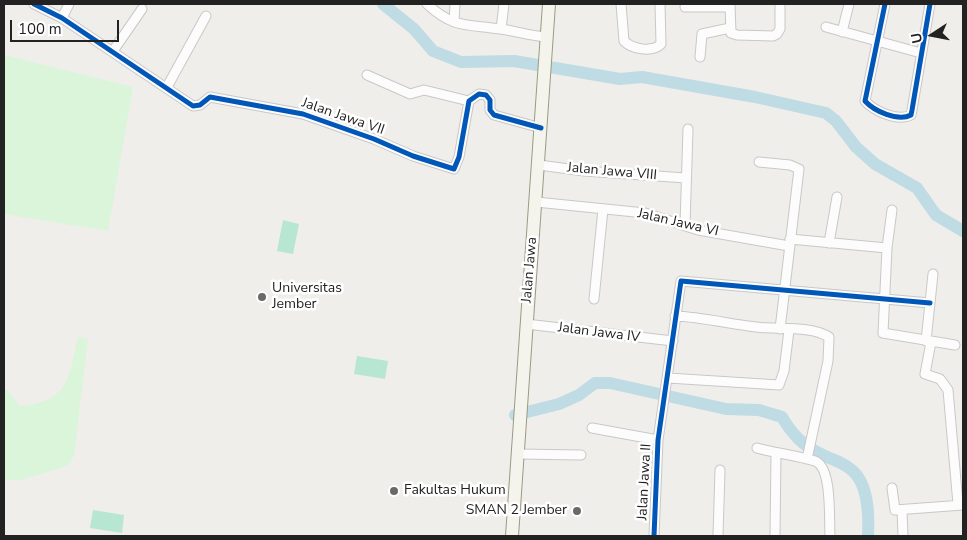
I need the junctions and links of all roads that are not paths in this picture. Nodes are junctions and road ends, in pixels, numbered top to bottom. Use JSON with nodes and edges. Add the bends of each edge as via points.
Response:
{"nodes":[{"id":1,"x":34,"y":4,"type":"edge"},
{"id":2,"x":69,"y":4,"type":"edge"},
{"id":3,"x":428,"y":4,"type":"edge"},
{"id":4,"x":455,"y":4,"type":"edge"},
{"id":5,"x":504,"y":4,"type":"edge"},
{"id":6,"x":549,"y":4,"type":"edge"},
{"id":7,"x":621,"y":4,"type":"edge"},
{"id":8,"x":780,"y":4,"type":"edge"},
{"id":9,"x":849,"y":4,"type":"edge"},
{"id":10,"x":885,"y":4,"type":"edge"},
{"id":11,"x":930,"y":4,"type":"edge"},
{"id":12,"x":660,"y":5,"type":"edge"},
{"id":13,"x":730,"y":5,"type":"edge"},
{"id":14,"x":685,"y":7,"type":"dead end"},
{"id":15,"x":142,"y":9,"type":"dead end"},
{"id":16,"x":206,"y":16,"type":"dead end"},
{"id":17,"x":62,"y":18,"type":"junction"},
{"id":18,"x":454,"y":22,"type":"junction"},
{"id":19,"x":730,"y":28,"type":"junction"},
{"id":20,"x":826,"y":28,"type":"dead end"},
{"id":21,"x":501,"y":29,"type":"junction"},
{"id":22,"x":842,"y":32,"type":"junction"},
{"id":23,"x":547,"y":41,"type":"junction"},
{"id":24,"x":876,"y":41,"type":"junction"},
{"id":25,"x":113,"y":51,"type":"junction"},
{"id":26,"x":921,"y":53,"type":"junction"},
{"id":27,"x":700,"y":57,"type":"dead end"},
{"id":28,"x":367,"y":75,"type":"dead end"},
{"id":29,"x":167,"y":87,"type":"junction"},
{"id":30,"x":469,"y":101,"type":"junction"},
{"id":31,"x":541,"y":128,"type":"junction"},
{"id":32,"x":688,"y":129,"type":"dead end"},
{"id":33,"x":759,"y":162,"type":"dead end"},
{"id":34,"x":539,"y":165,"type":"junction"},
{"id":35,"x":686,"y":178,"type":"junction"},
{"id":36,"x":837,"y":197,"type":"dead end"},
{"id":37,"x":536,"y":202,"type":"junction"},
{"id":38,"x":603,"y":209,"type":"junction"},
{"id":39,"x":892,"y":210,"type":"dead end"},
{"id":40,"x":685,"y":225,"type":"junction"},
{"id":41,"x":790,"y":243,"type":"junction"},
{"id":42,"x":830,"y":243,"type":"junction"},
{"id":43,"x":888,"y":248,"type":"junction"},
{"id":44,"x":933,"y":274,"type":"dead end"},
{"id":45,"x":784,"y":290,"type":"junction"},
{"id":46,"x":594,"y":298,"type":"dead end"},
{"id":47,"x":883,"y":298,"type":"junction"},
{"id":48,"x":930,"y":303,"type":"junction"},
{"id":49,"x":674,"y":316,"type":"junction"},
{"id":50,"x":526,"y":324,"type":"junction"},
{"id":51,"x":784,"y":329,"type":"junction"},
{"id":52,"x":673,"y":341,"type":"junction"},
{"id":53,"x":928,"y":341,"type":"junction"},
{"id":54,"x":955,"y":345,"type":"dead end"},
{"id":55,"x":668,"y":378,"type":"junction"},
{"id":56,"x":592,"y":428,"type":"dead end"},
{"id":57,"x":658,"y":440,"type":"junction"},
{"id":58,"x":757,"y":448,"type":"dead end"},
{"id":59,"x":810,"y":452,"type":"junction"},
{"id":60,"x":519,"y":454,"type":"junction"},
{"id":61,"x":776,"y":454,"type":"junction"},
{"id":62,"x":581,"y":455,"type":"dead end"},
{"id":63,"x":720,"y":470,"type":"dead end"},
{"id":64,"x":892,"y":488,"type":"dead end"},
{"id":65,"x":961,"y":505,"type":"edge"},
{"id":66,"x":902,"y":510,"type":"junction"},
{"id":67,"x":512,"y":536,"type":"edge"},
{"id":68,"x":654,"y":536,"type":"edge"},
{"id":69,"x":718,"y":536,"type":"edge"},
{"id":70,"x":775,"y":536,"type":"edge"},
{"id":71,"x":830,"y":536,"type":"edge"},
{"id":72,"x":903,"y":536,"type":"edge"}],
"edges":[{"from":1,"to":17,"type":"street","name":"Jalan Jawa VII"},
{"from":2,"to":17,"type":"street"},
{"from":3,"to":18,"type":"street","via":[[438,14]]},
{"from":4,"to":18,"type":"street"},
{"from":5,"to":21,"type":"street"},
{"from":6,"to":23,"type":"main road","name":"Jalan Jawa"},
{"from":7,"to":12,"type":"street","via":[[624,41],[644,49],[657,48],[661,44]]},
{"from":8,"to":19,"type":"street","via":[[780,28],[773,36],[737,36],[731,33]]},
{"from":9,"to":22,"type":"street"},
{"from":10,"to":24,"type":"street"},
{"from":11,"to":26,"type":"street"},
{"from":13,"to":14,"type":"street"},
{"from":13,"to":19,"type":"street"},
{"from":15,"to":25,"type":"street"},
{"from":16,"to":29,"type":"street"},
{"from":17,"to":25,"type":"street","name":"Jalan Jawa VII"},
{"from":18,"to":21,"type":"street","via":[[470,27]]},
{"from":19,"to":27,"type":"street","via":[[702,34]]},
{"from":20,"to":22,"type":"street"},
{"from":21,"to":23,"type":"street"},
{"from":22,"to":24,"type":"street"},
{"from":23,"to":31,"type":"main road","name":"Jalan Jawa"},
{"from":24,"to":26,"type":"street"},
{"from":24,"to":26,"type":"street","via":[[865,101],[889,115],[910,115]]},
{"from":25,"to":29,"type":"street","name":"Jalan Jawa VII"},
{"from":28,"to":30,"type":"street","via":[[410,94],[424,90]]},
{"from":29,"to":30,"type":"street","name":"Jalan Jawa VII","via":[[193,106],[210,97],[303,114],[454,169]]},
{"from":30,"to":31,"type":"street","via":[[479,94],[486,95],[494,115]]},
{"from":31,"to":34,"type":"main road","name":"Jalan Jawa"},
{"from":32,"to":35,"type":"street"},
{"from":33,"to":41,"type":"street","via":[[798,168]]},
{"from":34,"to":35,"type":"street","name":"Jalan Jawa VIII"},
{"from":34,"to":37,"type":"main road","name":"Jalan Jawa"},
{"from":35,"to":40,"type":"street"},
{"from":36,"to":42,"type":"street"},
{"from":37,"to":38,"type":"street","name":"Jalan Jawa VI"},
{"from":37,"to":50,"type":"main road","name":"Jalan Jawa"},
{"from":38,"to":40,"type":"street","name":"Jalan Jawa VI","via":[[644,213]]},
{"from":38,"to":46,"type":"street"},
{"from":39,"to":43,"type":"street"},
{"from":40,"to":41,"type":"street","name":"Jalan Jawa VI","via":[[708,232]]},
{"from":41,"to":42,"type":"street","name":"Jalan Jawa VI"},
{"from":41,"to":45,"type":"street"},
{"from":42,"to":43,"type":"street","name":"Jalan Jawa VI"},
{"from":43,"to":47,"type":"street"},
{"from":44,"to":48,"type":"street"},
{"from":45,"to":47,"type":"street"},
{"from":45,"to":49,"type":"street","name":"Jalan Jawa II","via":[[684,280],[679,283]]},
{"from":45,"to":51,"type":"street"},
{"from":47,"to":48,"type":"street"},
{"from":47,"to":53,"type":"street","via":[[884,335]]},
{"from":48,"to":53,"type":"street"},
{"from":49,"to":51,"type":"street"},
{"from":49,"to":52,"type":"street","name":"Jalan Jawa II"},
{"from":50,"to":52,"type":"street","name":"Jalan Jawa IV"},
{"from":50,"to":60,"type":"main road","name":"Jalan Jawa"},
{"from":51,"to":55,"type":"street","via":[[784,370],[779,385]]},
{"from":51,"to":59,"type":"street","via":[[818,332],[830,339]]},
{"from":52,"to":55,"type":"street","name":"Jalan Jawa II"},
{"from":53,"to":54,"type":"street"},
{"from":53,"to":65,"type":"street","via":[[925,374],[947,386]]},
{"from":55,"to":57,"type":"street","name":"Jalan Jawa II"},
{"from":56,"to":57,"type":"street"},
{"from":57,"to":68,"type":"street","name":"Jalan Jawa II"},
{"from":58,"to":61,"type":"street"},
{"from":59,"to":61,"type":"street"},
{"from":59,"to":71,"type":"street","via":[[825,474]]},
{"from":60,"to":62,"type":"street"},
{"from":60,"to":67,"type":"main road","name":"Jalan Jawa"},
{"from":61,"to":70,"type":"street"},
{"from":63,"to":69,"type":"street"},
{"from":64,"to":66,"type":"street","via":[[894,509]]},
{"from":65,"to":66,"type":"street"},
{"from":66,"to":72,"type":"street"}]}
